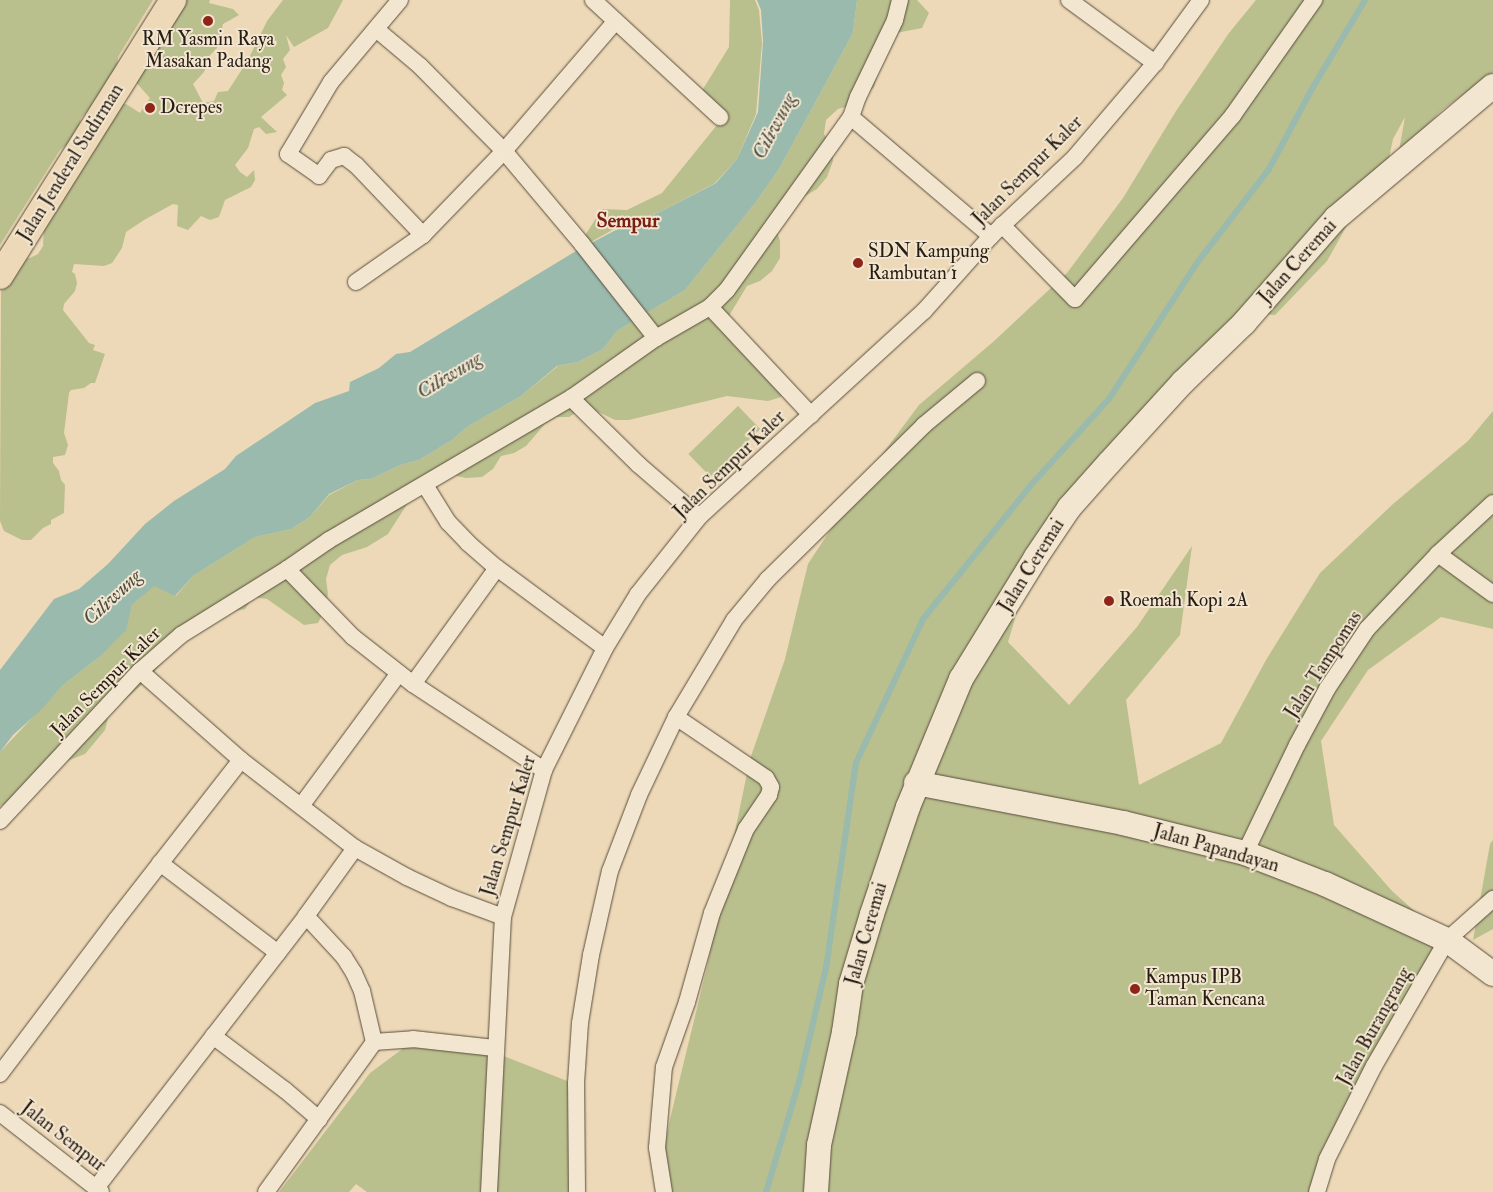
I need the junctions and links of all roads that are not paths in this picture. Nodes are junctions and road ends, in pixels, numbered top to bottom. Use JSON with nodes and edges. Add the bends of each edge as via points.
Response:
{"nodes":[{"id":1,"x":173,"y":0,"type":"edge"},
{"id":2,"x":400,"y":0,"type":"edge"},
{"id":3,"x":593,"y":0,"type":"edge"},
{"id":4,"x":889,"y":0,"type":"edge"},
{"id":5,"x":900,"y":0,"type":"edge"},
{"id":6,"x":1070,"y":0,"type":"edge"},
{"id":7,"x":1201,"y":0,"type":"edge"},
{"id":8,"x":1314,"y":0,"type":"edge"},
{"id":9,"x":895,"y":20,"type":"junction"},
{"id":10,"x":615,"y":22,"type":"junction"},
{"id":11,"x":376,"y":29,"type":"junction"},
{"id":12,"x":1155,"y":63,"type":"junction"},
{"id":13,"x":1493,"y":86,"type":"edge"},
{"id":14,"x":720,"y":117,"type":"dead end"},
{"id":15,"x":851,"y":117,"type":"junction"},
{"id":16,"x":504,"y":151,"type":"junction"},
{"id":17,"x":996,"y":231,"type":"junction"},
{"id":18,"x":423,"y":234,"type":"junction"},
{"id":19,"x":0,"y":276,"type":"edge"},
{"id":20,"x":356,"y":282,"type":"dead end"},
{"id":21,"x":710,"y":307,"type":"junction"},
{"id":22,"x":656,"y":338,"type":"junction"},
{"id":23,"x":977,"y":381,"type":"dead end"},
{"id":24,"x":571,"y":398,"type":"junction"},
{"id":25,"x":811,"y":415,"type":"junction"},
{"id":26,"x":425,"y":485,"type":"junction"},
{"id":27,"x":1493,"y":503,"type":"edge"},
{"id":28,"x":699,"y":517,"type":"junction"},
{"id":29,"x":1438,"y":554,"type":"junction"},
{"id":30,"x":497,"y":568,"type":"junction"},
{"id":31,"x":287,"y":569,"type":"junction"},
{"id":32,"x":1493,"y":594,"type":"edge"},
{"id":33,"x":605,"y":648,"type":"junction"},
{"id":34,"x":140,"y":671,"type":"junction"},
{"id":35,"x":399,"y":673,"type":"junction"},
{"id":36,"x":413,"y":684,"type":"junction"},
{"id":37,"x":676,"y":717,"type":"junction"},
{"id":38,"x":241,"y":760,"type":"junction"},
{"id":39,"x":544,"y":770,"type":"junction"},
{"id":40,"x":916,"y":783,"type":"junction"},
{"id":41,"x":301,"y":806,"type":"junction"},
{"id":42,"x":0,"y":821,"type":"edge"},
{"id":43,"x":355,"y":848,"type":"junction"},
{"id":44,"x":1245,"y":853,"type":"junction"},
{"id":45,"x":160,"y":863,"type":"junction"},
{"id":46,"x":1493,"y":899,"type":"edge"},
{"id":47,"x":306,"y":916,"type":"junction"},
{"id":48,"x":503,"y":917,"type":"junction"},
{"id":49,"x":1447,"y":940,"type":"junction"},
{"id":50,"x":278,"y":954,"type":"junction"},
{"id":51,"x":1493,"y":974,"type":"edge"},
{"id":52,"x":213,"y":1036,"type":"junction"},
{"id":53,"x":374,"y":1042,"type":"junction"},
{"id":54,"x":495,"y":1048,"type":"junction"},
{"id":55,"x":0,"y":1074,"type":"edge"},
{"id":56,"x":0,"y":1113,"type":"edge"},
{"id":57,"x":319,"y":1119,"type":"junction"},
{"id":58,"x":99,"y":1190,"type":"edge"},
{"id":59,"x":266,"y":1192,"type":"edge"},
{"id":60,"x":490,"y":1192,"type":"edge"},
{"id":61,"x":577,"y":1192,"type":"edge"},
{"id":62,"x":664,"y":1192,"type":"edge"},
{"id":63,"x":816,"y":1192,"type":"edge"},
{"id":64,"x":1318,"y":1192,"type":"edge"}],
"edges":[{"from":1,"to":19,"type":"main road","name":"Jalan Jenderal Sudirman"},
{"from":2,"to":11,"type":"street"},
{"from":3,"to":10,"type":"street"},
{"from":4,"to":9,"type":"street"},
{"from":5,"to":9,"type":"street","name":"Jalan Sempur Kaler"},
{"from":6,"to":12,"type":"street"},
{"from":7,"to":12,"type":"street","name":"Jalan Sempur Kaler"},
{"from":8,"to":17,"type":"street","via":[[1234,115],[1075,299]]},
{"from":9,"to":15,"type":"street","name":"Jalan Sempur Kaler"},
{"from":10,"to":14,"type":"street"},
{"from":10,"to":16,"type":"street"},
{"from":11,"to":16,"type":"street","via":[[420,66]]},
{"from":11,"to":18,"type":"street","via":[[331,82],[288,154],[318,176],[331,160],[344,156]]},
{"from":12,"to":17,"type":"street","name":"Jalan Sempur Kaler","via":[[1075,157]]},
{"from":13,"to":40,"type":"street","name":"Jalan Ceremai","via":[[1336,218],[1244,323],[1183,382],[1069,508],[961,679]]},
{"from":15,"to":17,"type":"street"},
{"from":15,"to":21,"type":"street","name":"Jalan Sempur Kaler","via":[[727,290]]},
{"from":16,"to":18,"type":"street"},
{"from":16,"to":22,"type":"street"},
{"from":17,"to":25,"type":"street","name":"Jalan Sempur Kaler","via":[[924,311]]},
{"from":18,"to":20,"type":"street"},
{"from":21,"to":22,"type":"street","name":"Jalan Sempur Kaler"},
{"from":21,"to":25,"type":"street"},
{"from":22,"to":24,"type":"street","name":"Jalan Sempur Kaler"},
{"from":23,"to":37,"type":"street","via":[[924,425],[768,579],[734,620]]},
{"from":24,"to":26,"type":"street","name":"Jalan Sempur Kaler"},
{"from":24,"to":28,"type":"street"},
{"from":25,"to":28,"type":"street","name":"Jalan Sempur Kaler"},
{"from":26,"to":30,"type":"street","via":[[448,522]]},
{"from":26,"to":31,"type":"street","name":"Jalan Sempur Kaler","via":[[329,540]]},
{"from":27,"to":29,"type":"street","name":"Jalan Tampomas"},
{"from":28,"to":33,"type":"street","name":"Jalan Sempur Kaler","via":[[638,594]]},
{"from":29,"to":32,"type":"street"},
{"from":29,"to":44,"type":"street","name":"Jalan Tampomas","via":[[1367,628],[1327,689]]},
{"from":30,"to":33,"type":"street"},
{"from":30,"to":36,"type":"street"},
{"from":31,"to":34,"type":"street","name":"Jalan Sempur Kaler","via":[[181,635]]},
{"from":31,"to":35,"type":"street","via":[[333,618]]},
{"from":33,"to":39,"type":"street","name":"Jalan Sempur Kaler"},
{"from":34,"to":38,"type":"street"},
{"from":34,"to":42,"type":"street","name":"Jalan Sempur Kaler"},
{"from":35,"to":36,"type":"street"},
{"from":35,"to":41,"type":"street"},
{"from":36,"to":39,"type":"street"},
{"from":37,"to":61,"type":"street","via":[[639,795],[610,871],[591,955],[576,1075]]},
{"from":37,"to":62,"type":"street","via":[[766,778],[771,787],[746,829],[712,913],[687,1002],[664,1067],[657,1148]]},
{"from":38,"to":41,"type":"street"},
{"from":38,"to":45,"type":"street"},
{"from":39,"to":48,"type":"street","name":"Jalan Sempur Kaler"},
{"from":40,"to":44,"type":"street","name":"Jalan Papandayan","via":[[1123,823]]},
{"from":40,"to":63,"type":"street","name":"Jalan Ceremai","via":[[852,984],[819,1145]]},
{"from":41,"to":43,"type":"street"},
{"from":43,"to":47,"type":"street"},
{"from":43,"to":48,"type":"street","via":[[452,898]]},
{"from":44,"to":49,"type":"street","name":"Jalan Papandayan","via":[[1325,884]]},
{"from":45,"to":50,"type":"street"},
{"from":45,"to":55,"type":"street"},
{"from":46,"to":49,"type":"street","name":"Jalan Burangrang"},
{"from":47,"to":50,"type":"street"},
{"from":47,"to":53,"type":"street","via":[[344,957],[354,973]]},
{"from":48,"to":54,"type":"street","name":"Jalan Sempur Kaler"},
{"from":49,"to":51,"type":"street","name":"Jalan Papandayan"},
{"from":49,"to":64,"type":"street","name":"Jalan Burangrang","via":[[1392,1032],[1327,1159]]},
{"from":50,"to":52,"type":"street"},
{"from":52,"to":57,"type":"street"},
{"from":52,"to":58,"type":"street"},
{"from":53,"to":54,"type":"street","via":[[413,1039]]},
{"from":53,"to":57,"type":"street"},
{"from":54,"to":60,"type":"street","name":"Jalan Sempur Kaler"},
{"from":56,"to":58,"type":"street","name":"Jalan Sempur"},
{"from":57,"to":59,"type":"street"}]}
